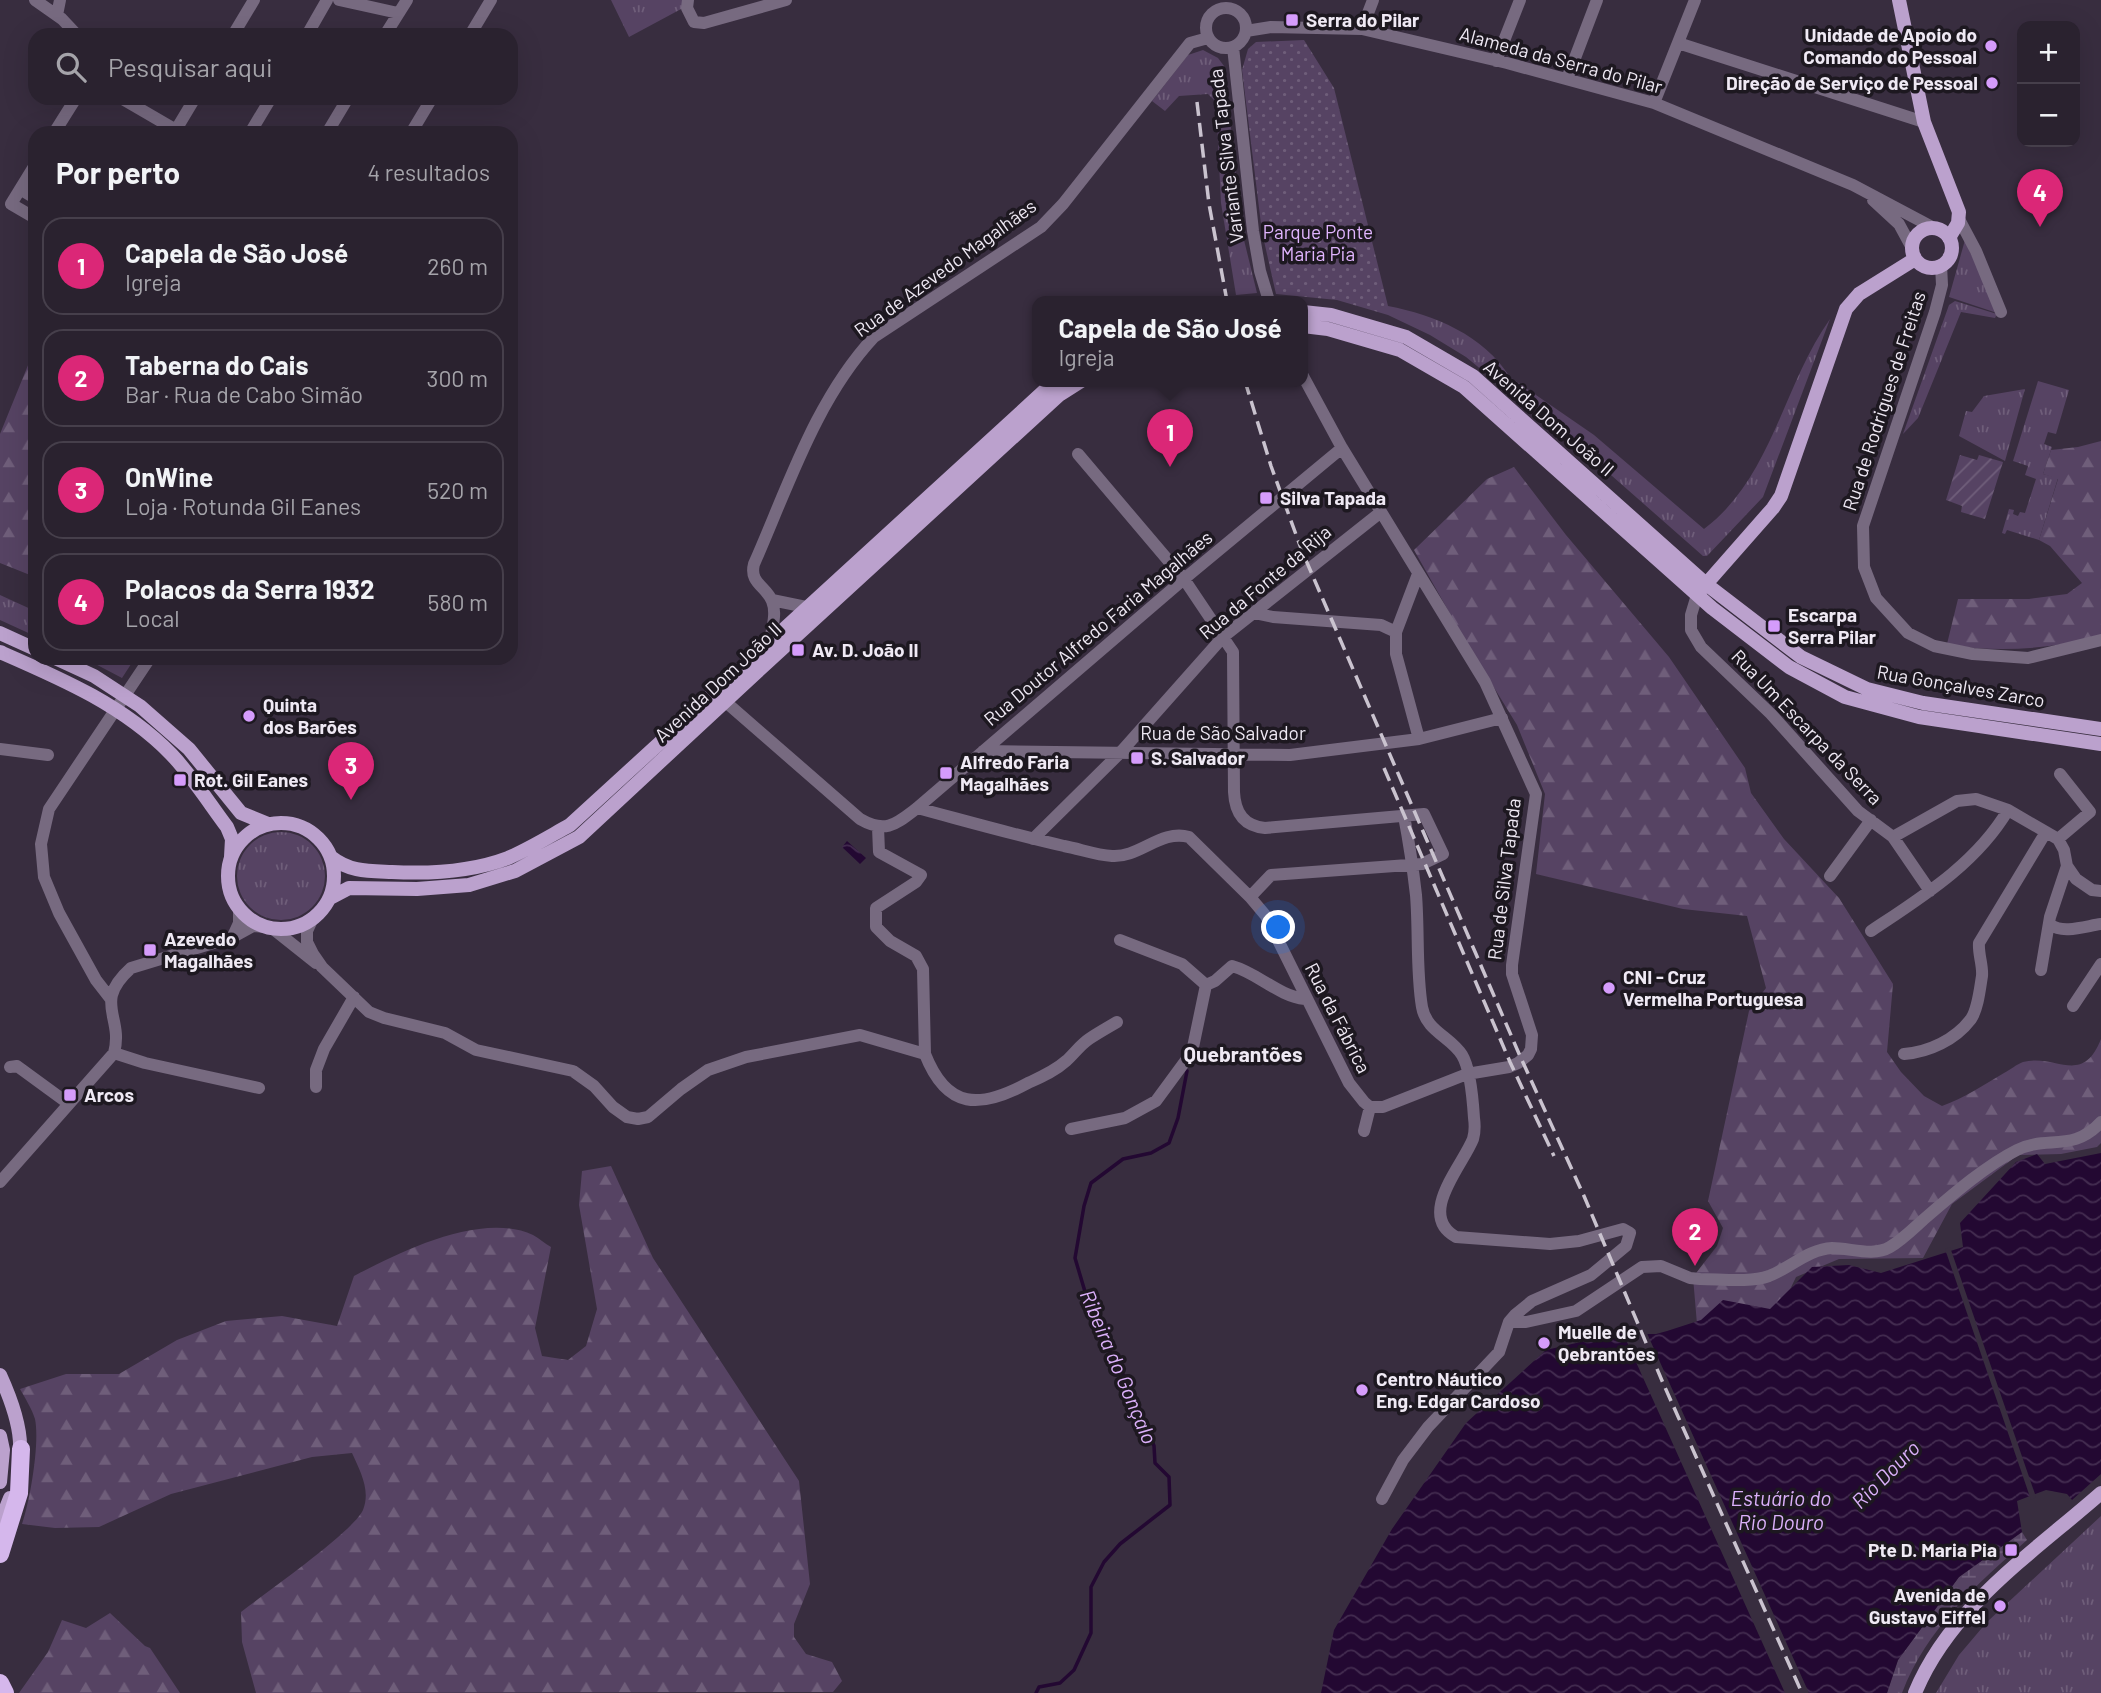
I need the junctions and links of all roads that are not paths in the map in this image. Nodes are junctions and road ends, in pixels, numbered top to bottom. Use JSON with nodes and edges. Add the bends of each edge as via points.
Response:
{"nodes":[{"id":1,"x":35,"y":0,"type":"edge"},
{"id":2,"x":60,"y":0,"type":"edge"},
{"id":3,"x":254,"y":0,"type":"edge"},
{"id":4,"x":327,"y":0,"type":"edge"},
{"id":5,"x":339,"y":0,"type":"edge"},
{"id":6,"x":407,"y":0,"type":"edge"},
{"id":7,"x":491,"y":0,"type":"edge"},
{"id":8,"x":688,"y":0,"type":"edge"},
{"id":9,"x":786,"y":0,"type":"edge"},
{"id":10,"x":1373,"y":0,"type":"edge"},
{"id":11,"x":1520,"y":0,"type":"edge"},
{"id":12,"x":1597,"y":0,"type":"edge"},
{"id":13,"x":1695,"y":0,"type":"edge"},
{"id":14,"x":1899,"y":0,"type":"edge"},
{"id":15,"x":1218,"y":5,"type":"edge"},
{"id":16,"x":398,"y":13,"type":"junction"},
{"id":17,"x":57,"y":15,"type":"junction"},
{"id":18,"x":70,"y":28,"type":"edge"},
{"id":19,"x":237,"y":28,"type":"edge"},
{"id":20,"x":311,"y":28,"type":"edge"},
{"id":21,"x":389,"y":28,"type":"edge"},
{"id":22,"x":474,"y":28,"type":"edge"},
{"id":23,"x":1362,"y":29,"type":"junction"},
{"id":24,"x":1246,"y":31,"type":"junction"},
{"id":25,"x":1208,"y":38,"type":"junction"},
{"id":26,"x":1678,"y":43,"type":"junction"},
{"id":27,"x":1233,"y":47,"type":"junction"},
{"id":28,"x":1496,"y":61,"type":"junction"},
{"id":29,"x":1567,"y":79,"type":"junction"},
{"id":30,"x":1654,"y":103,"type":"junction"},
{"id":31,"x":72,"y":105,"type":"edge"},
{"id":32,"x":132,"y":105,"type":"edge"},
{"id":33,"x":191,"y":105,"type":"edge"},
{"id":34,"x":267,"y":105,"type":"edge"},
{"id":35,"x":344,"y":105,"type":"edge"},
{"id":36,"x":428,"y":105,"type":"edge"},
{"id":37,"x":1924,"y":122,"type":"junction"},
{"id":38,"x":58,"y":126,"type":"edge"},
{"id":39,"x":165,"y":126,"type":"edge"},
{"id":40,"x":179,"y":126,"type":"edge"},
{"id":41,"x":254,"y":126,"type":"edge"},
{"id":42,"x":331,"y":126,"type":"edge"},
{"id":43,"x":415,"y":126,"type":"edge"},
{"id":44,"x":28,"y":176,"type":"edge"},
{"id":45,"x":1853,"y":185,"type":"junction"},
{"id":46,"x":20,"y":189,"type":"junction"},
{"id":47,"x":28,"y":194,"type":"edge"},
{"id":48,"x":28,"y":214,"type":"edge"},
{"id":49,"x":1959,"y":219,"type":"junction"},
{"id":50,"x":1934,"y":228,"type":"junction"},
{"id":51,"x":1949,"y":238,"type":"junction"},
{"id":52,"x":1914,"y":253,"type":"junction"},
{"id":53,"x":1941,"y":265,"type":"junction"},
{"id":54,"x":1268,"y":296,"type":"edge"},
{"id":55,"x":1308,"y":312,"type":"edge"},
{"id":56,"x":2001,"y":312,"type":"dead end"},
{"id":57,"x":1308,"y":327,"type":"edge"},
{"id":58,"x":1469,"y":381,"type":"junction"},
{"id":59,"x":1308,"y":385,"type":"edge"},
{"id":60,"x":1048,"y":387,"type":"edge"},
{"id":61,"x":1072,"y":387,"type":"edge"},
{"id":62,"x":1342,"y":448,"type":"junction"},
{"id":63,"x":1078,"y":454,"type":"dead end"},
{"id":64,"x":1381,"y":512,"type":"junction"},
{"id":65,"x":1418,"y":574,"type":"junction"},
{"id":66,"x":1184,"y":579,"type":"junction"},
{"id":67,"x":1701,"y":589,"type":"junction"},
{"id":68,"x":772,"y":600,"type":"junction"},
{"id":69,"x":806,"y":607,"type":"junction"},
{"id":70,"x":1254,"y":613,"type":"junction"},
{"id":71,"x":1396,"y":632,"type":"junction"},
{"id":72,"x":0,"y":633,"type":"edge"},
{"id":73,"x":1223,"y":637,"type":"junction"},
{"id":74,"x":769,"y":640,"type":"junction"},
{"id":75,"x":2101,"y":640,"type":"edge"},
{"id":76,"x":28,"y":646,"type":"edge"},
{"id":77,"x":0,"y":652,"type":"edge"},
{"id":78,"x":28,"y":664,"type":"edge"},
{"id":79,"x":29,"y":665,"type":"edge"},
{"id":80,"x":70,"y":665,"type":"edge"},
{"id":81,"x":145,"y":665,"type":"edge"},
{"id":82,"x":719,"y":696,"type":"junction"},
{"id":83,"x":1502,"y":718,"type":"junction"},
{"id":84,"x":2101,"y":729,"type":"edge"},
{"id":85,"x":2073,"y":732,"type":"junction"},
{"id":86,"x":1419,"y":739,"type":"junction"},
{"id":87,"x":2101,"y":744,"type":"edge"},
{"id":88,"x":0,"y":748,"type":"edge"},
{"id":89,"x":984,"y":751,"type":"junction"},
{"id":90,"x":1120,"y":753,"type":"junction"},
{"id":91,"x":1233,"y":754,"type":"junction"},
{"id":92,"x":48,"y":755,"type":"dead end"},
{"id":93,"x":2060,"y":774,"type":"dead end"},
{"id":94,"x":917,"y":808,"type":"junction"},
{"id":95,"x":2008,"y":810,"type":"junction"},
{"id":96,"x":1405,"y":816,"type":"junction"},
{"id":97,"x":1871,"y":820,"type":"junction"},
{"id":98,"x":268,"y":824,"type":"junction"},
{"id":99,"x":878,"y":827,"type":"junction"},
{"id":100,"x":2046,"y":832,"type":"junction"},
{"id":101,"x":1893,"y":837,"type":"junction"},
{"id":102,"x":2058,"y":838,"type":"junction"},
{"id":103,"x":1033,"y":839,"type":"junction"},
{"id":104,"x":331,"y":857,"type":"junction"},
{"id":105,"x":231,"y":859,"type":"junction"},
{"id":106,"x":1412,"y":864,"type":"junction"},
{"id":107,"x":2067,"y":866,"type":"junction"},
{"id":108,"x":1830,"y":876,"type":"dead end"},
{"id":109,"x":1930,"y":891,"type":"junction"},
{"id":110,"x":2101,"y":891,"type":"edge"},
{"id":111,"x":1250,"y":897,"type":"junction"},
{"id":112,"x":330,"y":898,"type":"junction"},
{"id":113,"x":239,"y":908,"type":"junction"},
{"id":114,"x":313,"y":918,"type":"junction"},
{"id":115,"x":2101,"y":924,"type":"edge"},
{"id":116,"x":2051,"y":925,"type":"junction"},
{"id":117,"x":269,"y":927,"type":"junction"},
{"id":118,"x":1871,"y":931,"type":"dead end"},
{"id":119,"x":233,"y":937,"type":"junction"},
{"id":120,"x":1121,"y":940,"type":"dead end"},
{"id":121,"x":2101,"y":964,"type":"edge"},
{"id":122,"x":322,"y":967,"type":"junction"},
{"id":123,"x":2041,"y":970,"type":"dead end"},
{"id":124,"x":1206,"y":985,"type":"junction"},
{"id":125,"x":354,"y":997,"type":"junction"},
{"id":126,"x":110,"y":999,"type":"junction"},
{"id":127,"x":1305,"y":999,"type":"junction"},
{"id":128,"x":2073,"y":1006,"type":"dead end"},
{"id":129,"x":1117,"y":1022,"type":"dead end"},
{"id":130,"x":114,"y":1053,"type":"junction"},
{"id":131,"x":925,"y":1054,"type":"junction"},
{"id":132,"x":1904,"y":1054,"type":"dead end"},
{"id":133,"x":10,"y":1067,"type":"dead end"},
{"id":134,"x":1467,"y":1074,"type":"junction"},
{"id":135,"x":316,"y":1087,"type":"dead end"},
{"id":136,"x":259,"y":1088,"type":"dead end"},
{"id":137,"x":69,"y":1104,"type":"junction"},
{"id":138,"x":1370,"y":1107,"type":"junction"},
{"id":139,"x":2101,"y":1122,"type":"edge"},
{"id":140,"x":1071,"y":1129,"type":"dead end"},
{"id":141,"x":1364,"y":1131,"type":"dead end"},
{"id":142,"x":0,"y":1182,"type":"edge"},
{"id":143,"x":1509,"y":1322,"type":"junction"},
{"id":144,"x":0,"y":1375,"type":"edge"},
{"id":145,"x":0,"y":1436,"type":"edge"},
{"id":146,"x":21,"y":1449,"type":"junction"},
{"id":147,"x":0,"y":1482,"type":"edge"},
{"id":148,"x":2101,"y":1493,"type":"edge"},
{"id":149,"x":1382,"y":1499,"type":"dead end"},
{"id":150,"x":0,"y":1522,"type":"edge"},
{"id":151,"x":0,"y":1554,"type":"edge"},
{"id":152,"x":0,"y":1683,"type":"edge"},
{"id":153,"x":5,"y":1693,"type":"edge"},
{"id":154,"x":1915,"y":1693,"type":"edge"}],
"edges":[{"from":1,"to":17,"type":"street"},
{"from":2,"to":17,"type":"street"},
{"from":3,"to":19,"type":"street"},
{"from":4,"to":20,"type":"street"},
{"from":5,"to":16,"type":"street"},
{"from":6,"to":16,"type":"street"},
{"from":7,"to":22,"type":"street"},
{"from":8,"to":9,"type":"street","via":[[694,22],[704,23]]},
{"from":10,"to":23,"type":"street"},
{"from":11,"to":28,"type":"street"},
{"from":12,"to":29,"type":"street"},
{"from":13,"to":26,"type":"street"},
{"from":14,"to":37,"type":"main road"},
{"from":15,"to":24,"type":"street","via":[[1240,14]]},
{"from":15,"to":25,"type":"street","via":[[1208,19]]},
{"from":16,"to":21,"type":"street"},
{"from":17,"to":18,"type":"street"},
{"from":23,"to":24,"type":"street","name":"Alameda da Serra do Pilar","via":[[1271,27]]},
{"from":23,"to":28,"type":"street","name":"Alameda da Serra do Pilar"},
{"from":24,"to":27,"type":"street"},
{"from":25,"to":27,"type":"street","via":[[1216,46]]},
{"from":25,"to":68,"type":"street","name":"Rua de Azevedo Magalhães","via":[[1190,43],[1041,227],[874,337],[854,358],[807,442],[754,564],[754,579]]},
{"from":26,"to":30,"type":"street"},
{"from":26,"to":37,"type":"street"},
{"from":27,"to":54,"type":"street","name":"Variante Silva Tapada","via":[[1253,231]]},
{"from":28,"to":29,"type":"street","name":"Alameda da Serra do Pilar"},
{"from":29,"to":30,"type":"street","name":"Alameda da Serra do Pilar"},
{"from":30,"to":45,"type":"street","name":"Alameda da Serra do Pilar"},
{"from":31,"to":38,"type":"street"},
{"from":32,"to":39,"type":"street"},
{"from":33,"to":40,"type":"street"},
{"from":34,"to":41,"type":"street"},
{"from":35,"to":42,"type":"street"},
{"from":36,"to":43,"type":"street"},
{"from":37,"to":49,"type":"main road"},
{"from":44,"to":46,"type":"street"},
{"from":45,"to":50,"type":"street","name":"Alameda da Serra do Pilar"},
{"from":45,"to":52,"type":"street","name":"Alameda da Serra do Pilar","via":[[1899,224]]},
{"from":46,"to":47,"type":"street"},
{"from":46,"to":48,"type":"street","via":[[11,204]]},
{"from":49,"to":51,"type":"main road"},
{"from":49,"to":56,"type":"street"},
{"from":50,"to":51,"type":"main road"},
{"from":50,"to":52,"type":"main road","via":[[1916,236]]},
{"from":51,"to":53,"type":"main road","via":[[1952,250]]},
{"from":52,"to":53,"type":"main road","via":[[1930,268]]},
{"from":52,"to":67,"type":"main road","via":[[1846,309],[1781,496]]},
{"from":53,"to":75,"type":"street","name":"Rua de Rodrigues de Freitas","via":[[1942,285],[1935,312],[1863,526],[1864,566],[1876,598],[1908,633],[1934,646],[1973,654],[2028,658]]},
{"from":55,"to":58,"type":"main road","name":"Avenida Dom João II","via":[[1331,314],[1406,337]]},
{"from":57,"to":58,"type":"main road","name":"Avenida Dom João II","via":[[1400,350]]},
{"from":58,"to":67,"type":"main road","name":"Avenida Dom João II"},
{"from":59,"to":62,"type":"street"},
{"from":60,"to":69,"type":"main road","name":"Avenida Dom João II"},
{"from":61,"to":82,"type":"main road","name":"Avenida Dom João II"},
{"from":62,"to":64,"type":"street"},
{"from":62,"to":66,"type":"street","name":"Rua Doutor Alfredo Faria Magalhães"},
{"from":63,"to":66,"type":"street"},
{"from":64,"to":65,"type":"street","name":"Rua de Silva Tapada"},
{"from":64,"to":70,"type":"street","name":"Rua da Fonte da Rija"},
{"from":65,"to":71,"type":"street"},
{"from":65,"to":83,"type":"street","name":"Rua de Silva Tapada"},
{"from":66,"to":73,"type":"street"},
{"from":66,"to":89,"type":"street","name":"Rua Doutor Alfredo Faria Magalhães"},
{"from":67,"to":85,"type":"main road","name":"Rua Gonçalves Zarco","via":[[1789,667],[1845,697],[1919,717]]},
{"from":67,"to":97,"type":"street","name":"Rua Um Escarpa da Serra","via":[[1690,630],[1701,647],[1772,714]]},
{"from":68,"to":69,"type":"street"},
{"from":68,"to":74,"type":"street","via":[[775,613]]},
{"from":69,"to":74,"type":"main road","name":"Avenida Dom João II"},
{"from":70,"to":71,"type":"street","via":[[1381,625]]},
{"from":70,"to":73,"type":"street","name":"Rua da Fonte da Rija"},
{"from":71,"to":86,"type":"street","via":[[1396,654]]},
{"from":72,"to":76,"type":"main road"},
{"from":73,"to":90,"type":"street","name":"Rua da Fonte da Rija"},
{"from":73,"to":91,"type":"street","via":[[1233,652]]},
{"from":74,"to":82,"type":"main road","name":"Avenida Dom João II"},
{"from":77,"to":78,"type":"main road"},
{"from":79,"to":105,"type":"main road","via":[[105,702],[171,754],[227,827]]},
{"from":80,"to":98,"type":"main road","via":[[140,706],[189,749],[241,813]]},
{"from":81,"to":126,"type":"street","via":[[49,809],[41,844],[44,877],[59,913]]},
{"from":82,"to":99,"type":"street","via":[[860,819]]},
{"from":82,"to":104,"type":"main road","name":"Avenida Dom João II","via":[[570,825],[509,857],[466,870],[416,874],[354,870]]},
{"from":82,"to":112,"type":"main road","name":"Avenida Dom João II","via":[[579,837],[515,872],[469,885],[349,888]]},
{"from":83,"to":86,"type":"street","name":"Rua de São Salvador"},
{"from":83,"to":134,"type":"street","name":"Rua de Silva Tapada","via":[[1536,794],[1512,965],[1532,1035],[1531,1049],[1509,1067]]},
{"from":84,"to":85,"type":"main road"},
{"from":85,"to":87,"type":"main road"},
{"from":86,"to":91,"type":"street","name":"Rua de São Salvador","via":[[1290,755]]},
{"from":88,"to":92,"type":"street"},
{"from":89,"to":90,"type":"street","name":"Rua de São Salvador"},
{"from":89,"to":94,"type":"street","name":"Rua Doutor Alfredo Faria Magalhães"},
{"from":90,"to":91,"type":"street","name":"Rua de São Salvador"},
{"from":90,"to":103,"type":"street","name":"Rua da Fonte da Rija"},
{"from":91,"to":96,"type":"street","via":[[1235,806],[1254,827]]},
{"from":93,"to":102,"type":"street","via":[[2090,812]]},
{"from":94,"to":99,"type":"street","name":"Rua Doutor Alfredo Faria Magalhães","via":[[892,825]]},
{"from":94,"to":103,"type":"street","name":"Rua da Fábrica"},
{"from":95,"to":100,"type":"street"},
{"from":95,"to":101,"type":"street","via":[[1976,799],[1957,801]]},
{"from":95,"to":109,"type":"street","via":[[1974,854]]},
{"from":96,"to":106,"type":"street"},
{"from":96,"to":106,"type":"street","via":[[1424,814],[1443,854]]},
{"from":97,"to":101,"type":"street","name":"Rua Um Escarpa da Serra"},
{"from":97,"to":108,"type":"street"},
{"from":98,"to":104,"type":"main road","via":[[301,826],[316,835]]},
{"from":98,"to":105,"type":"main road","via":[[245,836]]},
{"from":99,"to":131,"type":"street","via":[[880,852],[921,875],[876,908],[876,928],[916,956],[923,969]]},
{"from":100,"to":102,"type":"street"},
{"from":100,"to":132,"type":"street","via":[[1979,943],[1982,973],[1972,1017],[1946,1042]]},
{"from":101,"to":109,"type":"street","name":"Rua Um Escarpa da Serra"},
{"from":102,"to":107,"type":"street"},
{"from":103,"to":111,"type":"street","name":"Rua da Fábrica","via":[[1114,856],[1179,834],[1189,837]]},
{"from":104,"to":112,"type":"main road"},
{"from":105,"to":113,"type":"main road","via":[[228,876]]},
{"from":106,"to":111,"type":"street","via":[[1271,875]]},
{"from":106,"to":134,"type":"street","via":[[1422,1008],[1431,1026],[1462,1055]]},
{"from":107,"to":110,"type":"street","via":[[2076,879]]},
{"from":107,"to":116,"type":"street"},
{"from":109,"to":118,"type":"street"},
{"from":111,"to":127,"type":"street","name":"Rua da Fábrica","via":[[1266,916]]},
{"from":112,"to":114,"type":"main road"},
{"from":113,"to":117,"type":"main road"},
{"from":113,"to":119,"type":"street"},
{"from":114,"to":117,"type":"main road","via":[[286,929]]},
{"from":114,"to":122,"type":"street","via":[[307,942]]},
{"from":115,"to":116,"type":"street","via":[[2062,929]]},
{"from":116,"to":123,"type":"street"},
{"from":117,"to":119,"type":"street","via":[[253,926]]},
{"from":117,"to":122,"type":"street"},
{"from":119,"to":126,"type":"street","via":[[131,968]]},
{"from":120,"to":124,"type":"street","via":[[1182,964]]},
{"from":121,"to":128,"type":"street"},
{"from":122,"to":125,"type":"street"},
{"from":124,"to":127,"type":"street","via":[[1232,967]]},
{"from":124,"to":140,"type":"street","via":[[1192,1052],[1156,1101],[1125,1118]]},
{"from":125,"to":131,"type":"street","via":[[369,1012],[445,1033],[476,1050],[573,1070],[613,1107],[638,1119],[648,1117],[708,1070],[746,1056],[860,1035]]},
{"from":125,"to":135,"type":"street","via":[[316,1070]]},
{"from":126,"to":130,"type":"street"},
{"from":127,"to":138,"type":"street","name":"Rua da Fábrica","via":[[1349,1083]]},
{"from":129,"to":131,"type":"street","via":[[1077,1048],[1054,1070],[1012,1092],[976,1102],[942,1086]]},
{"from":130,"to":136,"type":"street"},
{"from":130,"to":137,"type":"street"},
{"from":133,"to":137,"type":"street","via":[[17,1066]]},
{"from":134,"to":138,"type":"street","via":[[1384,1107]]},
{"from":134,"to":143,"type":"street","via":[[1475,1128],[1443,1195],[1441,1215],[1448,1233],[1550,1244],[1623,1229],[1630,1233],[1626,1246],[1591,1275],[1532,1301]]},
{"from":137,"to":142,"type":"street"},
{"from":138,"to":141,"type":"street"},
{"from":139,"to":143,"type":"street","via":[[2073,1140],[2015,1151],[1883,1250],[1827,1249],[1761,1278],[1690,1278],[1661,1266],[1642,1267],[1576,1311]]},
{"from":143,"to":149,"type":"street","via":[[1499,1352],[1428,1427],[1402,1460]]},
{"from":144,"to":146,"type":"main road","via":[[11,1400]]},
{"from":145,"to":147,"type":"main road"},
{"from":146,"to":150,"type":"main road"},
{"from":146,"to":151,"type":"highway","via":[[19,1493]]},
{"from":148,"to":154,"type":"main road","via":[[2009,1572],[1952,1629]]},
{"from":152,"to":153,"type":"highway"}]}
